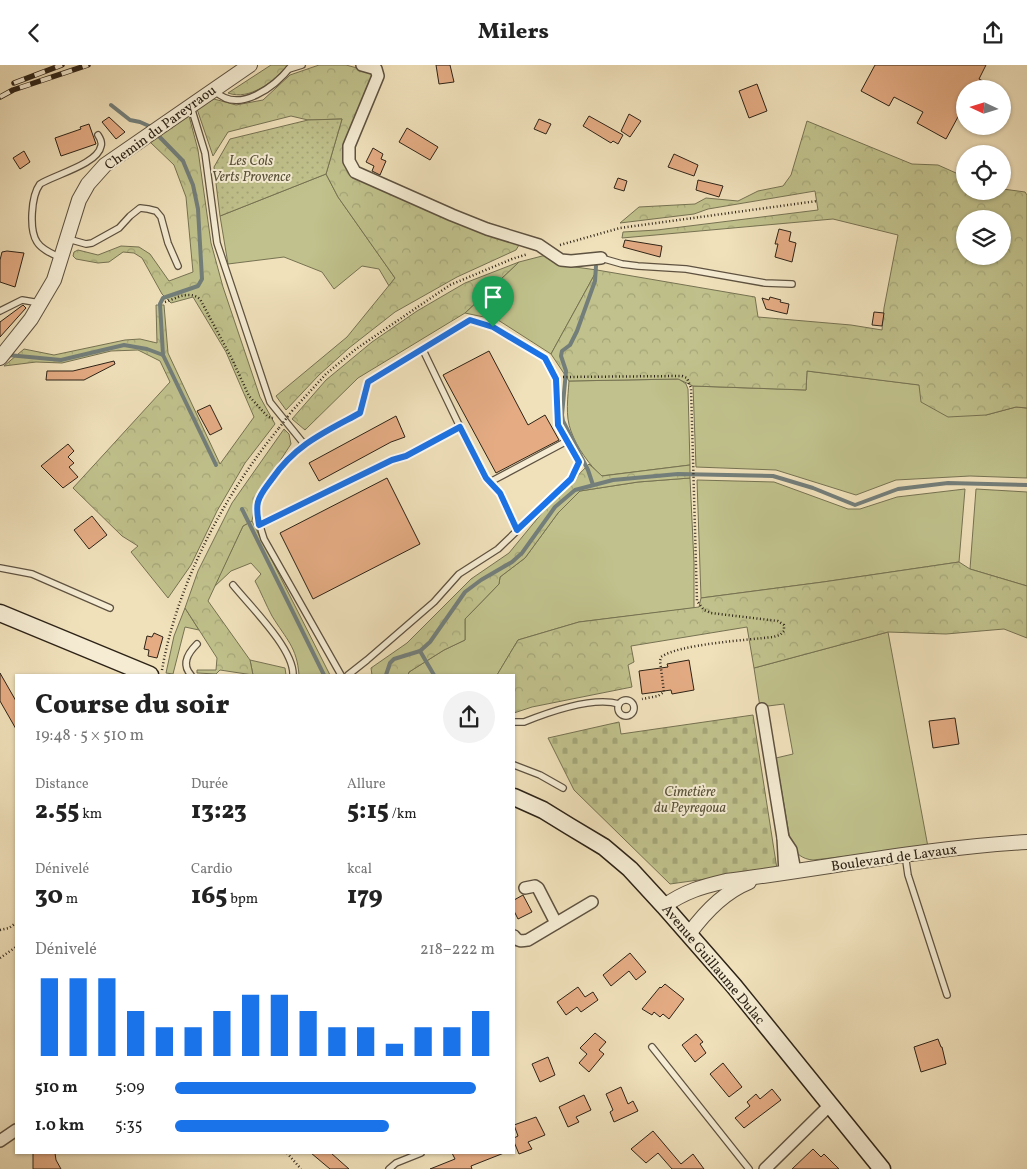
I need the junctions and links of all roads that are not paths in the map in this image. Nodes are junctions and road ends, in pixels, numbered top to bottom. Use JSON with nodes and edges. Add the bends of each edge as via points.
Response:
{"nodes":[{"id":1,"x":250,"y":65,"type":"edge"},
{"id":2,"x":302,"y":65,"type":"edge"},
{"id":3,"x":362,"y":65,"type":"edge"},
{"id":4,"x":290,"y":67,"type":"edge"},
{"id":5,"x":214,"y":89,"type":"junction"},
{"id":6,"x":190,"y":105,"type":"junction"},
{"id":7,"x":98,"y":135,"type":"dead end"},
{"id":8,"x":67,"y":239,"type":"junction"},
{"id":9,"x":61,"y":258,"type":"junction"},
{"id":10,"x":601,"y":258,"type":"joint"},
{"id":11,"x":178,"y":266,"type":"dead end"},
{"id":12,"x":792,"y":284,"type":"dead end"},
{"id":13,"x":41,"y":303,"type":"junction"},
{"id":14,"x":0,"y":310,"type":"edge"},
{"id":15,"x":423,"y":350,"type":"junction"},
{"id":16,"x":0,"y":358,"type":"edge"},
{"id":17,"x":460,"y":427,"type":"junction"},
{"id":18,"x":567,"y":441,"type":"junction"},
{"id":19,"x":304,"y":444,"type":"junction"},
{"id":20,"x":490,"y":483,"type":"junction"},
{"id":21,"x":259,"y":525,"type":"junction"},
{"id":22,"x":517,"y":530,"type":"junction"},
{"id":23,"x":0,"y":568,"type":"edge"},
{"id":24,"x":234,"y":585,"type":"dead end"},
{"id":25,"x":110,"y":608,"type":"dead end"},
{"id":26,"x":0,"y":613,"type":"edge"},
{"id":27,"x":198,"y":644,"type":"dead end"},
{"id":28,"x":138,"y":673,"type":"edge"},
{"id":29,"x":190,"y":674,"type":"edge"},
{"id":30,"x":293,"y":674,"type":"edge"},
{"id":31,"x":341,"y":674,"type":"edge"},
{"id":32,"x":349,"y":674,"type":"edge"},
{"id":33,"x":619,"y":704,"type":"dead end"},
{"id":34,"x":762,"y":709,"type":"dead end"},
{"id":35,"x":515,"y":722,"type":"edge"},
{"id":36,"x":515,"y":765,"type":"edge"},
{"id":37,"x":563,"y":787,"type":"dead end"},
{"id":38,"x":515,"y":797,"type":"edge"},
{"id":39,"x":1027,"y":842,"type":"edge"},
{"id":40,"x":905,"y":854,"type":"junction"},
{"id":41,"x":790,"y":872,"type":"junction"},
{"id":42,"x":762,"y":877,"type":"junction"},
{"id":43,"x":713,"y":884,"type":"junction"},
{"id":44,"x":525,"y":888,"type":"dead end"},
{"id":45,"x":719,"y":900,"type":"junction"},
{"id":46,"x":592,"y":902,"type":"dead end"},
{"id":47,"x":664,"y":905,"type":"junction"},
{"id":48,"x":556,"y":923,"type":"junction"},
{"id":49,"x":689,"y":934,"type":"junction"},
{"id":50,"x":515,"y":938,"type":"edge"},
{"id":51,"x":947,"y":995,"type":"dead end"},
{"id":52,"x":652,"y":1047,"type":"dead end"},
{"id":53,"x":830,"y":1105,"type":"junction"},
{"id":54,"x":15,"y":1131,"type":"edge"},
{"id":55,"x":0,"y":1141,"type":"edge"},
{"id":56,"x":418,"y":1154,"type":"edge"},
{"id":57,"x":772,"y":1166,"type":"edge"},
{"id":58,"x":389,"y":1169,"type":"edge"},
{"id":59,"x":749,"y":1169,"type":"edge"},
{"id":60,"x":882,"y":1169,"type":"edge"}],
"edges":[{"from":1,"to":5,"type":"street","name":"Chemin du Pareyraou"},
{"from":2,"to":4,"type":"lane"},
{"from":3,"to":10,"type":"street","via":[[376,69],[378,76],[349,146],[348,158],[355,172],[452,215],[539,245],[561,259]]},
{"from":4,"to":5,"type":"lane","via":[[272,86],[251,97],[236,101],[226,99]]},
{"from":5,"to":6,"type":"street","name":"Chemin du Pareyraou"},
{"from":6,"to":8,"type":"street","name":"Chemin du Pareyraou","via":[[105,165],[79,200]]},
{"from":6,"to":19,"type":"lane","via":[[205,153],[217,243],[270,402]]},
{"from":7,"to":9,"type":"lane","via":[[101,149],[93,158],[40,184],[33,199],[38,244]]},
{"from":8,"to":9,"type":"street","name":"Chemin du Pareyraou"},
{"from":8,"to":11,"type":"lane","via":[[92,243],[119,228],[140,209],[148,209],[161,217]]},
{"from":9,"to":13,"type":"street","name":"Chemin du Pareyraou","via":[[54,280]]},
{"from":10,"to":12,"type":"lane","via":[[630,265],[686,269],[765,283]]},
{"from":13,"to":14,"type":"lane","via":[[22,299]]},
{"from":13,"to":16,"type":"street","name":"Chemin du Pareyraou"},
{"from":15,"to":17,"type":"lane"},
{"from":15,"to":18,"type":"lane","via":[[470,320],[493,327],[545,358],[556,379],[558,425]]},
{"from":15,"to":19,"type":"lane","via":[[368,382],[360,413]]},
{"from":17,"to":20,"type":"lane"},
{"from":17,"to":21,"type":"lane"},
{"from":18,"to":20,"type":"lane"},
{"from":18,"to":22,"type":"lane","via":[[579,462],[571,479]]},
{"from":19,"to":21,"type":"lane","via":[[282,464],[262,493],[257,508]]},
{"from":20,"to":22,"type":"lane","via":[[500,493]]},
{"from":21,"to":31,"type":"lane"},
{"from":22,"to":32,"type":"lane","via":[[498,549],[459,574],[434,602]]},
{"from":23,"to":25,"type":"lane","via":[[32,574]]},
{"from":24,"to":30,"type":"lane","via":[[285,648],[292,662]]},
{"from":26,"to":28,"type":"main road"},
{"from":27,"to":29,"type":"lane","via":[[190,651],[186,664]]},
{"from":33,"to":35,"type":"lane","via":[[605,701],[580,705]]},
{"from":34,"to":41,"type":"street"},
{"from":36,"to":37,"type":"lane"},
{"from":38,"to":47,"type":"main road","name":"Avenue Guillaume Dulac","via":[[604,847]]},
{"from":39,"to":40,"type":"street","name":"Boulevard de Lavaux"},
{"from":40,"to":41,"type":"street","name":"Boulevard de Lavaux"},
{"from":40,"to":51,"type":"lane","via":[[908,875]]},
{"from":41,"to":42,"type":"street","name":"Boulevard de Lavaux"},
{"from":42,"to":43,"type":"street","name":"Boulevard de Lavaux"},
{"from":42,"to":45,"type":"street","name":"Boulevard de Lavaux","via":[[737,887]]},
{"from":43,"to":45,"type":"street"},
{"from":43,"to":47,"type":"street","name":"Boulevard de Lavaux","via":[[682,894]]},
{"from":44,"to":48,"type":"street","via":[[535,885],[538,888]]},
{"from":45,"to":49,"type":"street","name":"Boulevard de Lavaux"},
{"from":46,"to":48,"type":"street"},
{"from":47,"to":49,"type":"main road","name":"Avenue Guillaume Dulac"},
{"from":48,"to":50,"type":"street","via":[[528,940]]},
{"from":49,"to":53,"type":"main road","name":"Avenue Guillaume Dulac"},
{"from":52,"to":59,"type":"lane"},
{"from":53,"to":57,"type":"street"},
{"from":53,"to":60,"type":"main road","name":"Avenue Guillaume Dulac"},
{"from":54,"to":55,"type":"street"},
{"from":56,"to":58,"type":"lane"}]}
